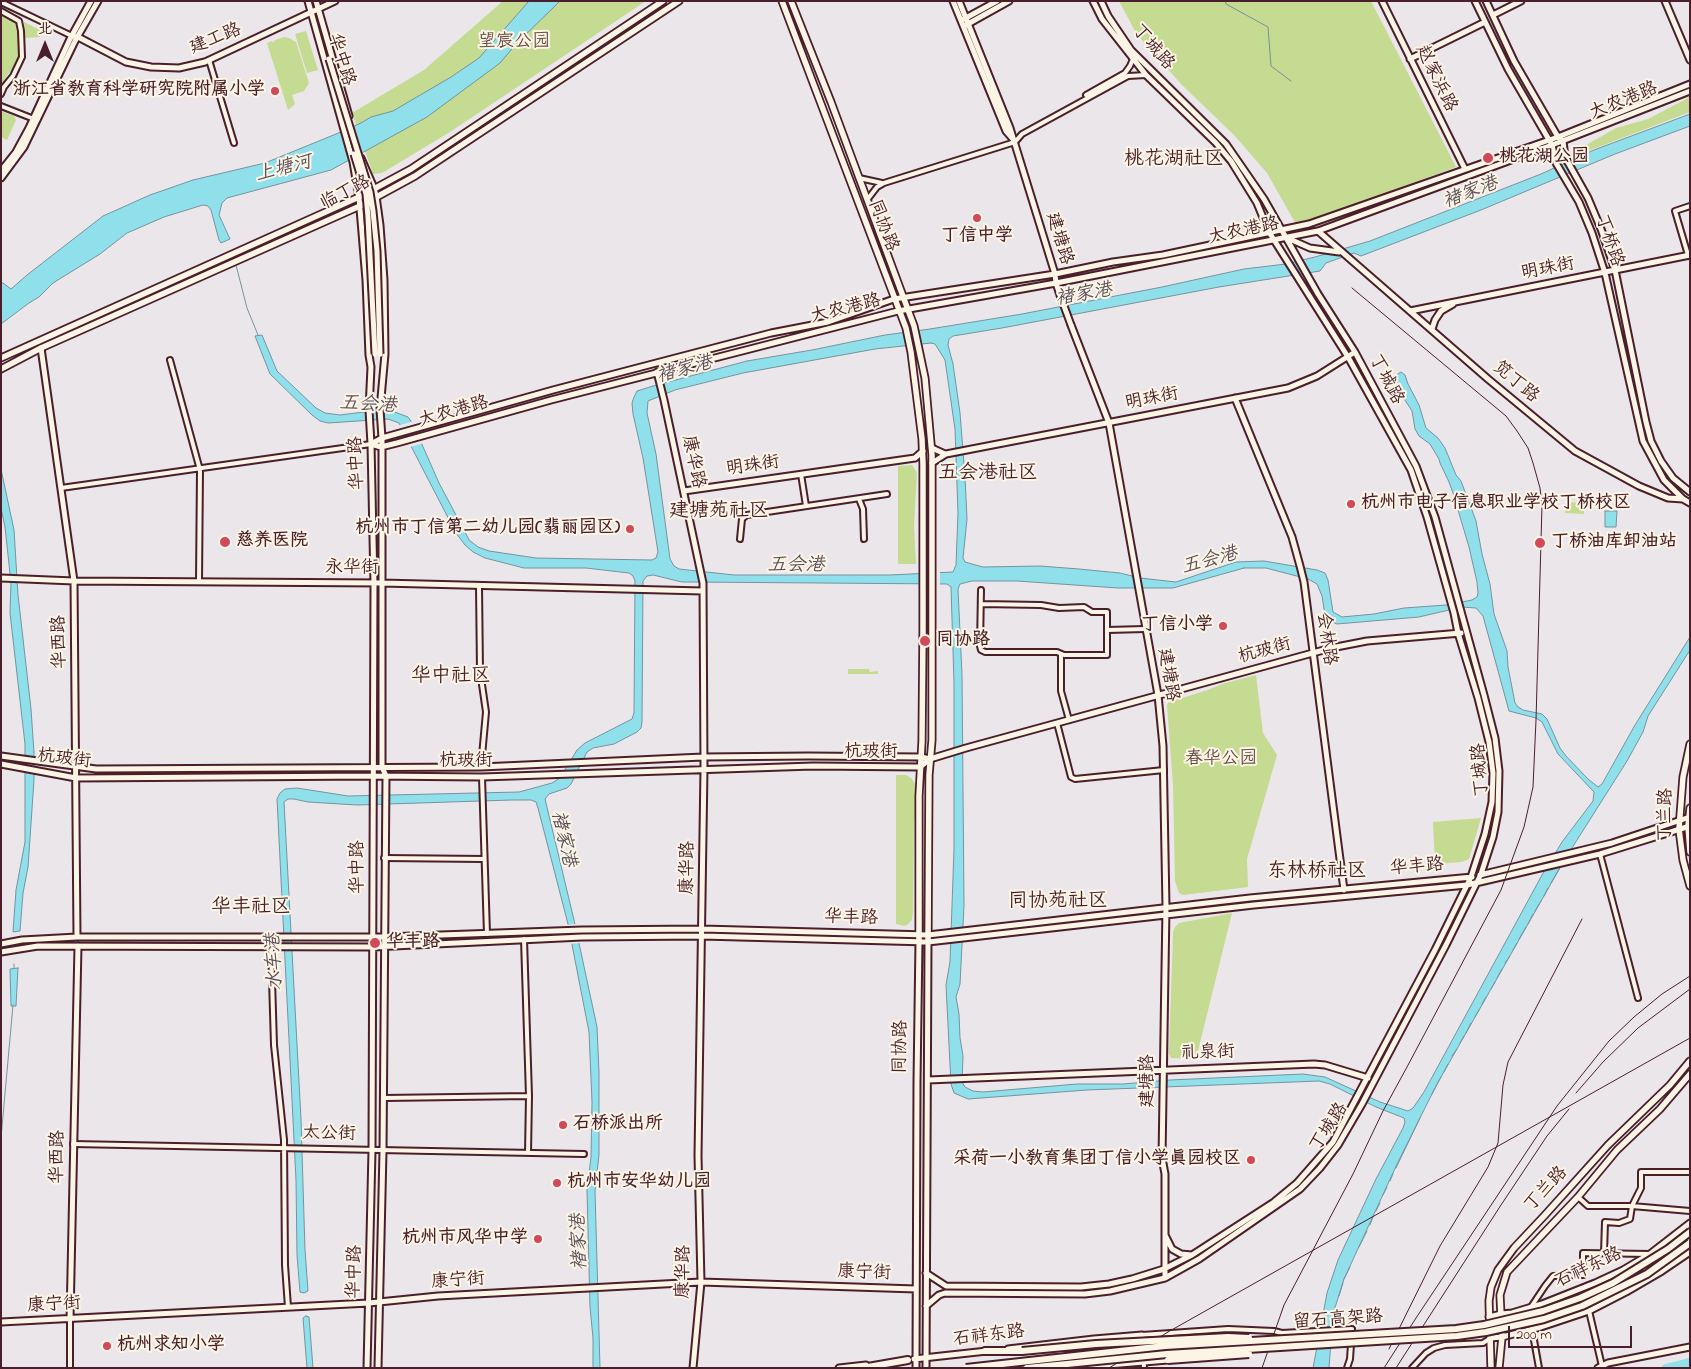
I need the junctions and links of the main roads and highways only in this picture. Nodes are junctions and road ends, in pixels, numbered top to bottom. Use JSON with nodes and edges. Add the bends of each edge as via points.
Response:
{"nodes":[{"id":1,"x":91,"y":1,"type":"edge"},
{"id":2,"x":98,"y":1,"type":"edge"},
{"id":3,"x":308,"y":1,"type":"edge"},
{"id":4,"x":316,"y":1,"type":"edge"},
{"id":5,"x":336,"y":1,"type":"edge"},
{"id":6,"x":663,"y":1,"type":"edge"},
{"id":7,"x":679,"y":1,"type":"edge"},
{"id":8,"x":782,"y":1,"type":"edge"},
{"id":9,"x":791,"y":1,"type":"edge"},
{"id":10,"x":953,"y":1,"type":"edge"},
{"id":11,"x":959,"y":1,"type":"edge"},
{"id":12,"x":997,"y":1,"type":"edge"},
{"id":13,"x":1009,"y":1,"type":"edge"},
{"id":14,"x":1093,"y":1,"type":"edge"},
{"id":15,"x":1101,"y":1,"type":"edge"},
{"id":16,"x":1382,"y":1,"type":"edge"},
{"id":17,"x":1475,"y":1,"type":"edge"},
{"id":18,"x":1486,"y":1,"type":"edge"},
{"id":19,"x":1521,"y":1,"type":"edge"},
{"id":20,"x":1665,"y":1,"type":"edge"},
{"id":21,"x":318,"y":10,"type":"junction"},
{"id":22,"x":311,"y":13,"type":"junction"},
{"id":23,"x":1492,"y":16,"type":"junction"},
{"id":24,"x":964,"y":22,"type":"junction"},
{"id":25,"x":1485,"y":22,"type":"junction"},
{"id":26,"x":323,"y":25,"type":"junction"},
{"id":27,"x":315,"y":26,"type":"junction"},
{"id":28,"x":75,"y":37,"type":"junction"},
{"id":29,"x":1410,"y":59,"type":"junction"},
{"id":30,"x":328,"y":60,"type":"junction"},
{"id":31,"x":1690,"y":60,"type":"edge"},
{"id":32,"x":1690,"y":84,"type":"edge"},
{"id":33,"x":1690,"y":91,"type":"edge"},
{"id":34,"x":35,"y":120,"type":"junction"},
{"id":35,"x":1558,"y":137,"type":"junction"},
{"id":36,"x":1563,"y":141,"type":"junction"},
{"id":37,"x":1550,"y":143,"type":"junction"},
{"id":38,"x":1464,"y":169,"type":"junction"},
{"id":39,"x":1,"y":171,"type":"edge"},
{"id":40,"x":1,"y":178,"type":"edge"},
{"id":41,"x":374,"y":188,"type":"junction"},
{"id":42,"x":376,"y":196,"type":"junction"},
{"id":43,"x":359,"y":197,"type":"junction"},
{"id":44,"x":360,"y":206,"type":"junction"},
{"id":45,"x":1281,"y":230,"type":"junction"},
{"id":46,"x":1318,"y":231,"type":"junction"},
{"id":47,"x":1269,"y":232,"type":"junction"},
{"id":48,"x":1285,"y":237,"type":"junction"},
{"id":49,"x":1274,"y":240,"type":"junction"},
{"id":50,"x":1341,"y":252,"type":"junction"},
{"id":51,"x":1689,"y":255,"type":"edge"},
{"id":52,"x":1615,"y":270,"type":"junction"},
{"id":53,"x":1605,"y":273,"type":"junction"},
{"id":54,"x":1055,"y":274,"type":"junction"},
{"id":55,"x":1056,"y":283,"type":"junction"},
{"id":56,"x":903,"y":297,"type":"junction"},
{"id":57,"x":894,"y":299,"type":"junction"},
{"id":58,"x":1462,"y":300,"type":"junction"},
{"id":59,"x":908,"y":310,"type":"junction"},
{"id":60,"x":898,"y":311,"type":"junction"},
{"id":61,"x":1410,"y":311,"type":"junction"},
{"id":62,"x":1432,"y":329,"type":"junction"},
{"id":63,"x":41,"y":348,"type":"junction"},
{"id":64,"x":1355,"y":352,"type":"junction"},
{"id":65,"x":378,"y":354,"type":"junction"},
{"id":66,"x":1348,"y":357,"type":"junction"},
{"id":67,"x":1,"y":358,"type":"edge"},
{"id":68,"x":371,"y":367,"type":"junction"},
{"id":69,"x":1,"y":369,"type":"edge"},
{"id":70,"x":383,"y":369,"type":"junction"},
{"id":71,"x":657,"y":372,"type":"junction"},
{"id":72,"x":1235,"y":398,"type":"junction"},
{"id":73,"x":1109,"y":423,"type":"junction"},
{"id":74,"x":382,"y":438,"type":"junction"},
{"id":75,"x":371,"y":444,"type":"junction"},
{"id":76,"x":381,"y":447,"type":"junction"},
{"id":77,"x":932,"y":448,"type":"junction"},
{"id":78,"x":923,"y":451,"type":"junction"},
{"id":79,"x":946,"y":454,"type":"junction"},
{"id":80,"x":915,"y":458,"type":"junction"},
{"id":81,"x":932,"y":463,"type":"junction"},
{"id":82,"x":923,"y":464,"type":"junction"},
{"id":83,"x":684,"y":491,"type":"junction"},
{"id":84,"x":1690,"y":492,"type":"edge"},
{"id":85,"x":1683,"y":500,"type":"junction"},
{"id":86,"x":1690,"y":503,"type":"edge"},
{"id":87,"x":1,"y":578,"type":"edge"},
{"id":88,"x":74,"y":581,"type":"junction"},
{"id":89,"x":382,"y":583,"type":"junction"},
{"id":90,"x":374,"y":584,"type":"junction"},
{"id":91,"x":702,"y":591,"type":"junction"},
{"id":92,"x":1466,"y":632,"type":"junction"},
{"id":93,"x":1458,"y":633,"type":"junction"},
{"id":94,"x":1313,"y":653,"type":"junction"},
{"id":95,"x":1158,"y":695,"type":"junction"},
{"id":96,"x":1690,"y":744,"type":"edge"},
{"id":97,"x":1,"y":756,"type":"edge"},
{"id":98,"x":703,"y":757,"type":"junction"},
{"id":99,"x":921,"y":757,"type":"junction"},
{"id":100,"x":930,"y":759,"type":"junction"},
{"id":101,"x":1,"y":764,"type":"edge"},
{"id":102,"x":373,"y":766,"type":"junction"},
{"id":103,"x":382,"y":766,"type":"junction"},
{"id":104,"x":920,"y":766,"type":"junction"},
{"id":105,"x":76,"y":767,"type":"junction"},
{"id":106,"x":704,"y":768,"type":"junction"},
{"id":107,"x":373,"y":776,"type":"junction"},
{"id":108,"x":386,"y":776,"type":"junction"},
{"id":109,"x":76,"y":778,"type":"junction"},
{"id":110,"x":1690,"y":808,"type":"edge"},
{"id":111,"x":1690,"y":817,"type":"edge"},
{"id":112,"x":1681,"y":820,"type":"junction"},
{"id":113,"x":1689,"y":826,"type":"edge"},
{"id":114,"x":1679,"y":829,"type":"junction"},
{"id":115,"x":1690,"y":852,"type":"edge"},
{"id":116,"x":1481,"y":874,"type":"junction"},
{"id":117,"x":1471,"y":877,"type":"junction"},
{"id":118,"x":1477,"y":883,"type":"junction"},
{"id":119,"x":1467,"y":885,"type":"junction"},
{"id":120,"x":1690,"y":886,"type":"edge"},
{"id":121,"x":1344,"y":889,"type":"junction"},
{"id":122,"x":1345,"y":896,"type":"junction"},
{"id":123,"x":1166,"y":907,"type":"junction"},
{"id":124,"x":1165,"y":915,"type":"junction"},
{"id":125,"x":702,"y":929,"type":"junction"},
{"id":126,"x":582,"y":934,"type":"junction"},
{"id":127,"x":928,"y":935,"type":"junction"},
{"id":128,"x":702,"y":936,"type":"junction"},
{"id":129,"x":77,"y":937,"type":"junction"},
{"id":130,"x":373,"y":937,"type":"junction"},
{"id":131,"x":384,"y":937,"type":"junction"},
{"id":132,"x":919,"y":938,"type":"junction"},
{"id":133,"x":928,"y":942,"type":"junction"},
{"id":134,"x":1,"y":944,"type":"edge"},
{"id":135,"x":384,"y":945,"type":"junction"},
{"id":136,"x":78,"y":946,"type":"junction"},
{"id":137,"x":373,"y":946,"type":"junction"},
{"id":138,"x":1,"y":952,"type":"edge"},
{"id":139,"x":1690,"y":1061,"type":"edge"},
{"id":140,"x":1162,"y":1070,"type":"junction"},
{"id":141,"x":1690,"y":1074,"type":"edge"},
{"id":142,"x":1368,"y":1078,"type":"junction"},
{"id":143,"x":928,"y":1080,"type":"junction"},
{"id":144,"x":1690,"y":1224,"type":"edge"},
{"id":145,"x":1164,"y":1232,"type":"junction"},
{"id":146,"x":1690,"y":1232,"type":"edge"},
{"id":147,"x":1690,"y":1242,"type":"edge"},
{"id":148,"x":1690,"y":1252,"type":"edge"},
{"id":149,"x":1192,"y":1255,"type":"junction"},
{"id":150,"x":1164,"y":1269,"type":"junction"},
{"id":151,"x":926,"y":1273,"type":"junction"},
{"id":152,"x":1164,"y":1278,"type":"junction"},
{"id":153,"x":700,"y":1282,"type":"junction"},
{"id":154,"x":916,"y":1289,"type":"junction"},
{"id":155,"x":380,"y":1302,"type":"junction"},
{"id":156,"x":368,"y":1303,"type":"junction"},
{"id":157,"x":926,"y":1306,"type":"junction"},
{"id":158,"x":1501,"y":1314,"type":"junction"},
{"id":159,"x":1489,"y":1317,"type":"junction"},
{"id":160,"x":70,"y":1320,"type":"junction"},
{"id":161,"x":1,"y":1322,"type":"edge"},
{"id":162,"x":1142,"y":1335,"type":"road end"},
{"id":163,"x":1502,"y":1337,"type":"junction"},
{"id":164,"x":1490,"y":1338,"type":"junction"},
{"id":165,"x":1295,"y":1339,"type":"junction"},
{"id":166,"x":1295,"y":1347,"type":"junction"},
{"id":167,"x":1690,"y":1347,"type":"edge"},
{"id":168,"x":985,"y":1351,"type":"junction"},
{"id":169,"x":926,"y":1358,"type":"junction"},
{"id":170,"x":916,"y":1359,"type":"junction"},
{"id":171,"x":908,"y":1360,"type":"junction"},
{"id":172,"x":1168,"y":1360,"type":"joint"},
{"id":173,"x":1144,"y":1365,"type":"edge"},
{"id":174,"x":1600,"y":1367,"type":"edge"},
{"id":175,"x":367,"y":1368,"type":"edge"},
{"id":176,"x":378,"y":1368,"type":"edge"},
{"id":177,"x":693,"y":1368,"type":"edge"},
{"id":178,"x":840,"y":1368,"type":"edge"},
{"id":179,"x":862,"y":1368,"type":"edge"},
{"id":180,"x":916,"y":1368,"type":"edge"},
{"id":181,"x":926,"y":1368,"type":"edge"},
{"id":182,"x":966,"y":1368,"type":"edge"},
{"id":183,"x":1027,"y":1368,"type":"edge"},
{"id":184,"x":1072,"y":1368,"type":"edge"},
{"id":185,"x":1491,"y":1368,"type":"edge"},
{"id":186,"x":1499,"y":1368,"type":"edge"}],
"edges":[{"from":1,"to":28,"type":"main road"},
{"from":2,"to":28,"type":"main road"},
{"from":3,"to":22,"type":"main road","name":"华中路"},
{"from":4,"to":21,"type":"main road","name":"华中路"},
{"from":5,"to":21,"type":"main road"},
{"from":6,"to":41,"type":"main road","name":"临丁路","via":[[411,169]]},
{"from":7,"to":42,"type":"main road","name":"临丁路","via":[[415,176]]},
{"from":8,"to":57,"type":"main road","name":"同协路"},
{"from":9,"to":56,"type":"main road","name":"同协路"},
{"from":10,"to":24,"type":"main road","name":"建塘路"},
{"from":11,"to":24,"type":"main road","name":"建塘路"},
{"from":12,"to":24,"type":"main road"},
{"from":13,"to":24,"type":"main road"},
{"from":14,"to":47,"type":"main road","name":"丁城路","via":[[1102,19],[1133,59],[1231,161],[1257,204]]},
{"from":15,"to":45,"type":"main road","name":"丁城路","via":[[1131,50],[1226,144]]},
{"from":16,"to":29,"type":"main road","name":"赵家浜路"},
{"from":17,"to":25,"type":"main road","name":"丁桥路"},
{"from":18,"to":23,"type":"main road"},
{"from":19,"to":23,"type":"main road"},
{"from":20,"to":31,"type":"main road"},
{"from":21,"to":22,"type":"main road","name":"建工路"},
{"from":21,"to":26,"type":"main road","name":"华中路"},
{"from":22,"to":27,"type":"main road","name":"华中路"},
{"from":22,"to":28,"type":"main road","name":"建工路","via":[[210,60],[179,68],[126,62]]},
{"from":23,"to":35,"type":"main road"},
{"from":24,"to":54,"type":"main road","name":"建塘路","via":[[1010,128]]},
{"from":25,"to":29,"type":"main road"},
{"from":25,"to":37,"type":"main road","name":"丁桥路"},
{"from":26,"to":30,"type":"main road","name":"华中路"},
{"from":26,"to":41,"type":"main road","name":"华中路","bridge":true},
{"from":27,"to":30,"type":"main road","name":"华中路"},
{"from":27,"to":43,"type":"main road","name":"华中路","via":[[353,162]]},
{"from":28,"to":34,"type":"main road"},
{"from":29,"to":38,"type":"main road","name":"赵家浜路"},
{"from":30,"to":65,"type":"main road","name":"华中路","bridge":true,"via":[[366,194]]},
{"from":32,"to":35,"type":"main road","name":"大农港路"},
{"from":33,"to":36,"type":"main road","name":"大农港路"},
{"from":34,"to":39,"type":"main road"},
{"from":34,"to":40,"type":"main road","via":[[21,153]]},
{"from":35,"to":36,"type":"main road"},
{"from":35,"to":37,"type":"main road","name":"大农港路"},
{"from":36,"to":37,"type":"main road","name":"大农港路"},
{"from":36,"to":52,"type":"main road","name":"丁桥路","via":[[1565,157],[1588,198]]},
{"from":37,"to":38,"type":"main road","name":"大农港路"},
{"from":37,"to":46,"type":"main road","name":"大农港路"},
{"from":37,"to":53,"type":"main road","name":"丁桥路","via":[[1556,163],[1579,202]]},
{"from":38,"to":45,"type":"main road","name":"大农港路","via":[[1309,224]]},
{"from":41,"to":42,"type":"main road","name":"华中路"},
{"from":41,"to":43,"type":"main road","name":"临丁路"},
{"from":42,"to":44,"type":"main road","name":"临丁路"},
{"from":42,"to":70,"type":"main road","name":"华中路","via":[[384,280]]},
{"from":43,"to":44,"type":"main road","name":"华中路"},
{"from":43,"to":67,"type":"main road","name":"临丁路"},
{"from":44,"to":63,"type":"main road","name":"临丁路"},
{"from":44,"to":68,"type":"main road","name":"华中路"},
{"from":45,"to":47,"type":"main road","name":"大农港路"},
{"from":45,"to":48,"type":"main road","name":"丁城路"},
{"from":46,"to":48,"type":"main road","name":"大农港路"},
{"from":46,"to":50,"type":"main road","name":"笕丁路"},
{"from":47,"to":49,"type":"main road","name":"丁城路"},
{"from":47,"to":54,"type":"main road","name":"大农港路"},
{"from":48,"to":49,"type":"main road","name":"大农港路"},
{"from":48,"to":50,"type":"main road","via":[[1310,248]]},
{"from":48,"to":64,"type":"main road","name":"丁城路"},
{"from":49,"to":55,"type":"main road","name":"大农港路"},
{"from":49,"to":66,"type":"main road","name":"丁城路"},
{"from":50,"to":61,"type":"main road","name":"笕丁路"},
{"from":51,"to":52,"type":"main road","name":"明珠街"},
{"from":52,"to":53,"type":"main road","name":"明珠街"},
{"from":52,"to":84,"type":"main road","name":"丁桥路","via":[[1651,440],[1673,478]]},
{"from":53,"to":58,"type":"main road","name":"明珠街"},
{"from":53,"to":85,"type":"main road","name":"丁桥路","via":[[1643,442],[1664,480]]},
{"from":54,"to":55,"type":"main road","name":"建塘路"},
{"from":54,"to":56,"type":"main road","name":"大农港路"},
{"from":55,"to":59,"type":"main road","name":"大农港路"},
{"from":55,"to":73,"type":"main road","name":"建塘路","bridge":true},
{"from":56,"to":57,"type":"main road","name":"大农港路"},
{"from":56,"to":59,"type":"main road","name":"同协路"},
{"from":57,"to":60,"type":"main road","name":"同协路"},
{"from":57,"to":74,"type":"main road","name":"大农港路","via":[[828,322],[656,364]]},
{"from":58,"to":61,"type":"main road","name":"明珠街"},
{"from":58,"to":62,"type":"main road","via":[[1442,311]]},
{"from":59,"to":60,"type":"main road","name":"大农港路"},
{"from":59,"to":77,"type":"main road","name":"同协路","via":[[925,378]]},
{"from":60,"to":71,"type":"main road","name":"大农港路"},
{"from":60,"to":78,"type":"main road","name":"同协路","via":[[912,352]]},
{"from":61,"to":62,"type":"main road","name":"笕丁路"},
{"from":62,"to":85,"type":"main road","name":"笕丁路","via":[[1575,450],[1639,486],[1668,498]]},
{"from":63,"to":69,"type":"main road","name":"临丁路"},
{"from":63,"to":88,"type":"main road","name":"华西路"},
{"from":64,"to":66,"type":"main road","name":"明珠街"},
{"from":64,"to":92,"type":"main road","name":"丁城路","via":[[1416,466],[1435,517]]},
{"from":65,"to":68,"type":"main road","name":"华中路"},
{"from":65,"to":70,"type":"main road","name":"华中路"},
{"from":66,"to":72,"type":"main road","name":"明珠街","via":[[1303,383]]},
{"from":66,"to":93,"type":"main road","name":"丁城路","via":[[1411,470]]},
{"from":68,"to":75,"type":"main road","name":"华中路"},
{"from":70,"to":74,"type":"main road","name":"华中路"},
{"from":71,"to":76,"type":"main road","name":"大农港路"},
{"from":71,"to":83,"type":"main road","name":"康华路"},
{"from":72,"to":73,"type":"main road","name":"明珠街"},
{"from":72,"to":94,"type":"main road","name":"会林路","via":[[1296,550],[1304,582]]},
{"from":73,"to":79,"type":"main road","name":"明珠街"},
{"from":73,"to":95,"type":"main road","name":"建塘路"},
{"from":74,"to":75,"type":"main road","name":"大农港路"},
{"from":74,"to":76,"type":"main road","name":"华中路"},
{"from":75,"to":76,"type":"main road"},
{"from":75,"to":90,"type":"main road","name":"华中路"},
{"from":76,"to":89,"type":"main road","name":"华中路"},
{"from":77,"to":79,"type":"main road"},
{"from":77,"to":81,"type":"main road","name":"同协路"},
{"from":78,"to":80,"type":"main road"},
{"from":78,"to":82,"type":"main road","name":"同协路"},
{"from":79,"to":81,"type":"main road","name":"明珠街"},
{"from":80,"to":82,"type":"main road"},
{"from":80,"to":83,"type":"main road","name":"明珠街"},
{"from":81,"to":100,"type":"main road","name":"同协路"},
{"from":82,"to":99,"type":"main road","name":"同协路"},
{"from":83,"to":91,"type":"main road","name":"康华路"},
{"from":85,"to":86,"type":"main road","name":"笕丁路"},
{"from":87,"to":88,"type":"main road","name":"永华街"},
{"from":88,"to":90,"type":"main road","name":"永华街"},
{"from":88,"to":105,"type":"main road","name":"华西路"},
{"from":89,"to":90,"type":"main road","name":"永华街"},
{"from":89,"to":91,"type":"main road","name":"永华街"},
{"from":89,"to":103,"type":"main road","name":"华中路"},
{"from":90,"to":102,"type":"main road","name":"华中路"},
{"from":91,"to":98,"type":"main road","name":"康华路"},
{"from":92,"to":93,"type":"main road","name":"杭玻街"},
{"from":92,"to":116,"type":"main road","name":"丁城路","via":[[1495,738],[1500,771],[1498,812]]},
{"from":93,"to":94,"type":"main road","name":"杭玻街","via":[[1366,642]]},
{"from":93,"to":117,"type":"main road","name":"丁城路","via":[[1487,733],[1493,773],[1492,802]]},
{"from":94,"to":95,"type":"main road","name":"杭玻街"},
{"from":94,"to":121,"type":"main road","name":"会林路"},
{"from":95,"to":100,"type":"main road","name":"杭玻街"},
{"from":95,"to":123,"type":"main road","name":"建塘路","via":[[1164,770]]},
{"from":96,"to":112,"type":"main road","name":"丁兰路","via":[[1683,777]]},
{"from":97,"to":105,"type":"main road","name":"杭玻街"},
{"from":98,"to":99,"type":"main road","name":"杭玻街"},
{"from":98,"to":103,"type":"main road","name":"杭玻街","via":[[481,767]]},
{"from":98,"to":106,"type":"main road","name":"康华路"},
{"from":99,"to":100,"type":"main road","name":"杭玻街"},
{"from":99,"to":104,"type":"main road","name":"同协路"},
{"from":100,"to":104,"type":"main road","name":"杭玻街"},
{"from":100,"to":127,"type":"main road","name":"同协路"},
{"from":101,"to":109,"type":"main road","name":"杭玻街"},
{"from":102,"to":103,"type":"main road","name":"杭玻街"},
{"from":102,"to":105,"type":"main road","name":"杭玻街"},
{"from":102,"to":107,"type":"main road","name":"华中路"},
{"from":103,"to":108,"type":"main road","name":"华中路"},
{"from":104,"to":106,"type":"main road","name":"杭玻街"},
{"from":104,"to":132,"type":"main road","name":"同协路"},
{"from":105,"to":109,"type":"main road","name":"华西路"},
{"from":106,"to":108,"type":"main road","name":"杭玻街","via":[[482,777]]},
{"from":106,"to":125,"type":"main road","name":"康华路"},
{"from":107,"to":108,"type":"main road","name":"杭玻街"},
{"from":107,"to":109,"type":"main road","name":"杭玻街"},
{"from":107,"to":130,"type":"main road","name":"华中路"},
{"from":108,"to":131,"type":"main road","name":"华中路"},
{"from":109,"to":129,"type":"main road","name":"华西路"},
{"from":110,"to":111,"type":"main road","name":"丁兰路"},
{"from":111,"to":112,"type":"main road","name":"华丰路"},
{"from":111,"to":113,"type":"main road","name":"丁兰路"},
{"from":112,"to":114,"type":"main road","name":"丁兰路"},
{"from":112,"to":116,"type":"main road","name":"华丰路","via":[[1612,843]]},
{"from":113,"to":114,"type":"main road","name":"华丰路"},
{"from":113,"to":115,"type":"main road","name":"丁兰路"},
{"from":114,"to":118,"type":"main road","name":"华丰路","via":[[1600,854]]},
{"from":114,"to":120,"type":"main road","name":"丁兰路"},
{"from":116,"to":117,"type":"main road","name":"华丰路"},
{"from":116,"to":118,"type":"main road","name":"丁城路"},
{"from":117,"to":119,"type":"main road","name":"丁城路"},
{"from":117,"to":121,"type":"main road","name":"华丰路"},
{"from":118,"to":119,"type":"main road","name":"华丰路"},
{"from":118,"to":152,"type":"main road","name":"丁城路","via":[[1362,1104],[1320,1168],[1300,1189],[1206,1254]]},
{"from":119,"to":122,"type":"main road","name":"华丰路"},
{"from":119,"to":142,"type":"main road","name":"丁城路"},
{"from":121,"to":122,"type":"main road","name":"会林路"},
{"from":121,"to":123,"type":"main road","name":"华丰路"},
{"from":122,"to":124,"type":"main road","name":"华丰路"},
{"from":123,"to":124,"type":"main road","name":"建塘路"},
{"from":123,"to":127,"type":"main road","name":"华丰路"},
{"from":124,"to":133,"type":"main road","name":"华丰路"},
{"from":124,"to":140,"type":"main road","name":"建塘路"},
{"from":125,"to":126,"type":"main road","name":"华丰路"},
{"from":125,"to":128,"type":"main road","name":"康华路"},
{"from":125,"to":132,"type":"main road","name":"华丰路"},
{"from":126,"to":128,"type":"main road","name":"华丰路"},
{"from":126,"to":131,"type":"main road","name":"华丰路","via":[[566,931]]},
{"from":126,"to":135,"type":"main road","name":"华丰路","via":[[566,938]]},
{"from":127,"to":132,"type":"main road","name":"华丰路"},
{"from":127,"to":133,"type":"main road","name":"同协路"},
{"from":128,"to":132,"type":"main road","name":"华丰路"},
{"from":128,"to":153,"type":"main road","name":"康华路","via":[[698,1156]]},
{"from":129,"to":130,"type":"main road","name":"华丰路"},
{"from":129,"to":134,"type":"main road","name":"华丰路"},
{"from":130,"to":131,"type":"main road","name":"华丰路"},
{"from":130,"to":137,"type":"main road","name":"华中路"},
{"from":131,"to":135,"type":"main road","name":"华中路"},
{"from":132,"to":133,"type":"main road","name":"华丰路"},
{"from":132,"to":154,"type":"main road","name":"同协路"},
{"from":133,"to":143,"type":"main road","name":"同协路"},
{"from":135,"to":137,"type":"main road","name":"华丰路"},
{"from":135,"to":155,"type":"main road","name":"华中路"},
{"from":136,"to":137,"type":"main road","name":"华丰路"},
{"from":136,"to":138,"type":"main road","name":"华丰路","via":[[38,946]]},
{"from":136,"to":160,"type":"main road","name":"华西路"},
{"from":137,"to":156,"type":"main road","name":"华中路"},
{"from":139,"to":159,"type":"main road","name":"丁兰路","via":[[1514,1248],[1498,1270],[1491,1287]]},
{"from":140,"to":142,"type":"main road","name":"礼泉街","via":[[1314,1064]]},
{"from":140,"to":143,"type":"main road","name":"礼泉街"},
{"from":140,"to":145,"type":"main road","name":"建塘路"},
{"from":141,"to":158,"type":"main road","name":"丁兰路","via":[[1507,1272],[1500,1295]]},
{"from":142,"to":149,"type":"main road","name":"丁城路","via":[[1333,1142],[1297,1183],[1274,1202]]},
{"from":143,"to":151,"type":"main road","name":"同协路"},
{"from":144,"to":158,"type":"main road","name":"石祥东路","via":[[1623,1270],[1575,1292]]},
{"from":145,"to":149,"type":"main road","via":[[1172,1249]]},
{"from":145,"to":150,"type":"main road","name":"建塘路"},
{"from":146,"to":165,"type":"highway","name":"留石高架路","bridge":true,"via":[[1614,1283],[1516,1319],[1456,1329]]},
{"from":147,"to":166,"type":"highway","name":"留石高架路","bridge":true,"via":[[1647,1274],[1616,1290],[1582,1306],[1517,1326],[1457,1336]]},
{"from":148,"to":163,"type":"main road","name":"石祥东路","via":[[1626,1292],[1589,1310]]},
{"from":149,"to":150,"type":"main road","name":"丁城路"},
{"from":150,"to":151,"type":"main road","name":"丁城路","via":[[1109,1284],[1081,1287],[946,1286]]},
{"from":150,"to":152,"type":"main road","name":"建塘路"},
{"from":151,"to":157,"type":"main road","name":"同协路"},
{"from":152,"to":157,"type":"main road","name":"丁城路","via":[[1085,1294],[946,1292]]},
{"from":153,"to":154,"type":"main road","name":"康宁街"},
{"from":153,"to":155,"type":"main road","name":"康宁街"},
{"from":153,"to":177,"type":"main road","name":"康华路"},
{"from":154,"to":170,"type":"main road","name":"同协路"},
{"from":155,"to":156,"type":"main road","name":"康宁街"},
{"from":155,"to":176,"type":"main road","name":"华中路"},
{"from":156,"to":160,"type":"main road","name":"康宁街"},
{"from":156,"to":175,"type":"main road","name":"华中路"},
{"from":157,"to":169,"type":"main road","name":"同协路"},
{"from":158,"to":159,"type":"main road","name":"石祥东路"},
{"from":158,"to":163,"type":"main road","name":"丁兰路"},
{"from":159,"to":164,"type":"main road","name":"丁兰路"},
{"from":160,"to":161,"type":"main road","name":"康宁街"},
{"from":162,"to":168,"type":"main road","name":"石祥东路"},
{"from":163,"to":164,"type":"main road","name":"石祥东路"},
{"from":163,"to":186,"type":"main road","name":"丁兰路"},
{"from":164,"to":185,"type":"main road","name":"丁兰路"},
{"from":165,"to":168,"type":"highway","bridge":true,"via":[[1228,1337]]},
{"from":165,"to":182,"type":"highway","name":"留石高架路","bridge":true,"via":[[1165,1346]]},
{"from":166,"to":172,"type":"highway","bridge":true,"via":[[1252,1354]]},
{"from":166,"to":183,"type":"highway","name":"留石高架路","bridge":true,"via":[[1167,1354]]},
{"from":167,"to":174,"type":"main road"},
{"from":168,"to":169,"type":"main road","name":"石祥东路"},
{"from":169,"to":170,"type":"main road","name":"石祥东路"},
{"from":169,"to":181,"type":"main road","name":"同协路"},
{"from":170,"to":171,"type":"main road","name":"石祥东路"},
{"from":170,"to":180,"type":"main road","name":"同协路"},
{"from":171,"to":178,"type":"main road","name":"石祥东路"},
{"from":171,"to":179,"type":"highway"},
{"from":172,"to":173,"type":"main road"},
{"from":173,"to":184,"type":"main road"}]}
